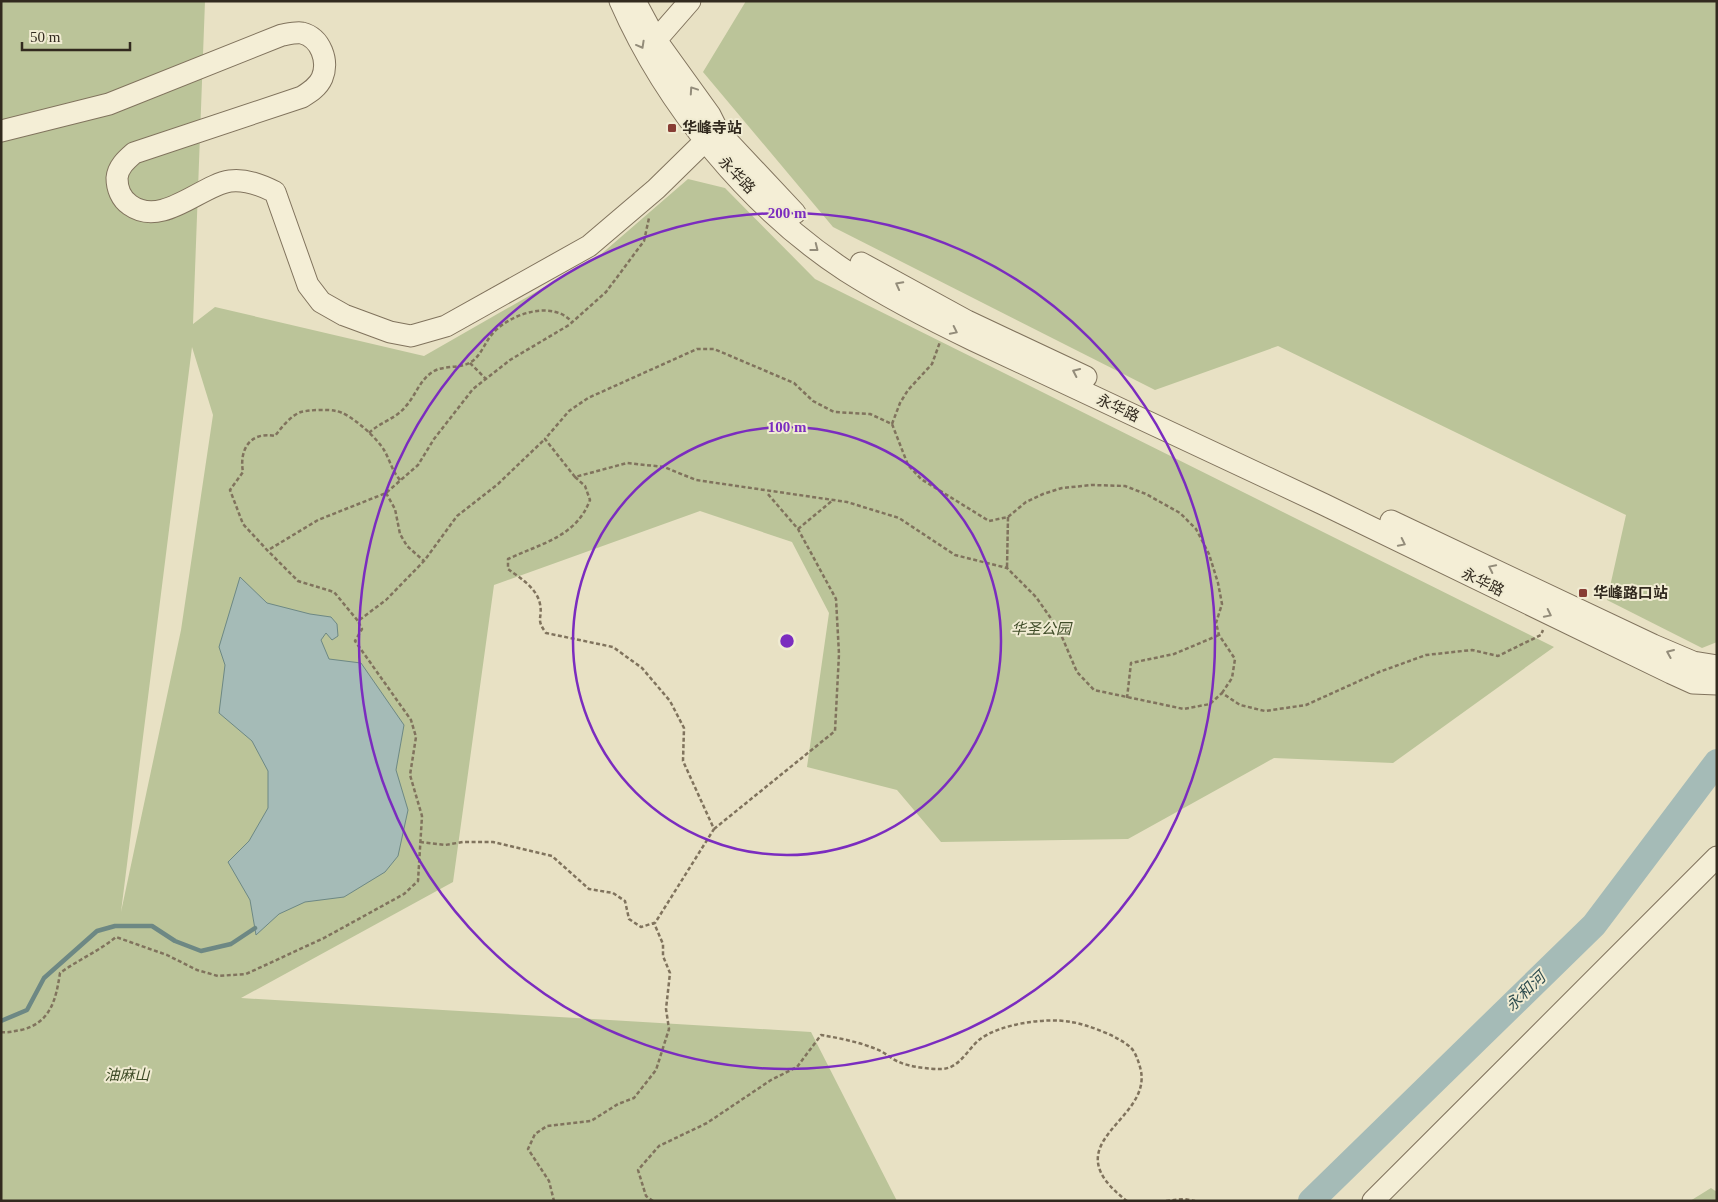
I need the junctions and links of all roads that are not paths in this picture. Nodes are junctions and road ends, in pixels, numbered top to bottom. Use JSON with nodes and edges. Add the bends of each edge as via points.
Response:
{"nodes":[{"id":1,"x":620,"y":1,"type":"edge"},
{"id":2,"x":635,"y":1,"type":"edge"},
{"id":3,"x":690,"y":1,"type":"edge"},
{"id":4,"x":656,"y":40,"type":"junction"},
{"id":5,"x":1,"y":131,"type":"edge"},
{"id":6,"x":712,"y":136,"type":"junction"},
{"id":7,"x":1717,"y":666,"type":"edge"},
{"id":8,"x":1717,"y":684,"type":"edge"},
{"id":9,"x":1717,"y":857,"type":"edge"},
{"id":10,"x":1373,"y":1201,"type":"edge"}],
"edges":[{"from":1,"to":6,"type":"street","name":"永华路","one_way":true,"via":[[647,56],[684,114]]},
{"from":2,"to":4,"type":"street","name":"永华路"},
{"from":3,"to":4,"type":"street"},
{"from":6,"to":4,"type":"street","name":"永华路","one_way":true,"via":[[710,115]]},
{"from":5,"to":6,"type":"street","via":[[109,104],[282,35],[301,33],[312,38],[320,45],[324,56],[322,79],[313,90],[302,97],[134,153],[120,168],[118,190],[125,202],[135,209],[150,211],[165,209],[228,181],[259,184],[274,192],[308,285],[321,302],[344,315],[411,336],[446,326],[589,246]]},
{"from":7,"to":6,"type":"street","name":"永华路","one_way":true,"via":[[1692,662],[1618,629],[915,294],[873,271],[807,224]]},
{"from":6,"to":8,"type":"street","name":"永华路","one_way":true,"via":[[763,202],[816,249],[880,292],[946,327],[1693,683]]},
{"from":9,"to":10,"type":"street"}]}
